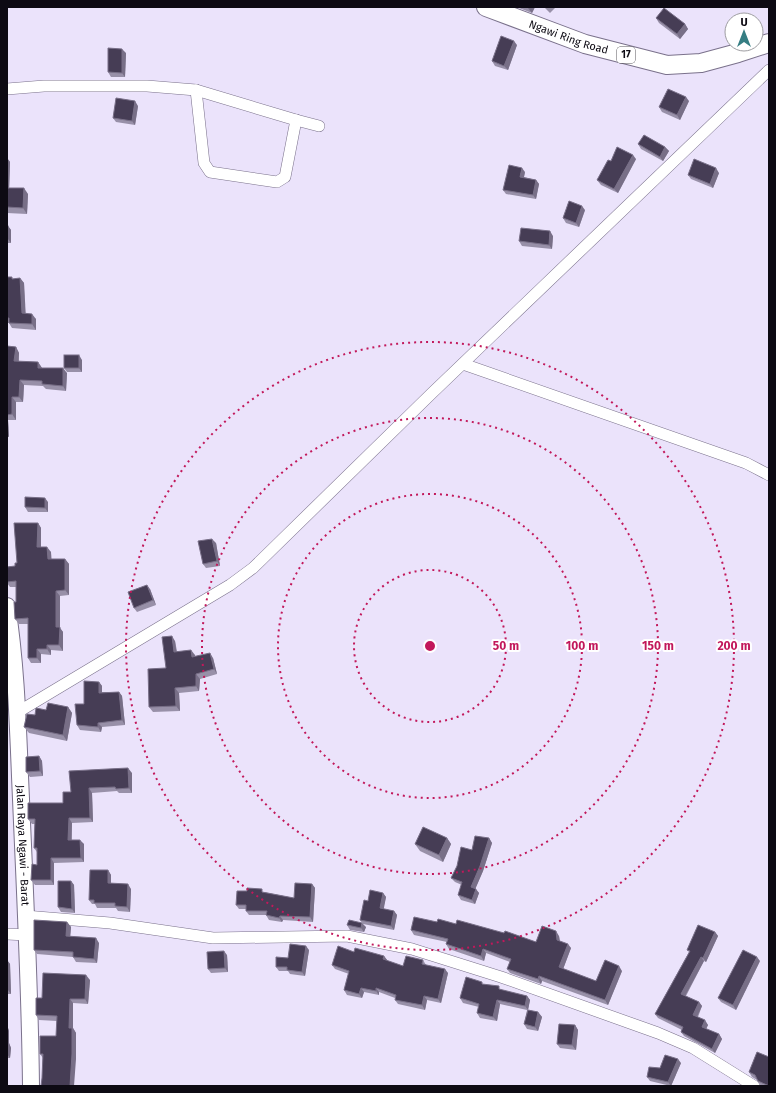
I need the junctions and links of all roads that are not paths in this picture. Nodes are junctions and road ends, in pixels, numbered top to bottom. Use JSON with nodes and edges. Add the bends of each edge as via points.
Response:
{"nodes":[{"id":1,"x":486,"y":7,"type":"edge"},
{"id":2,"x":769,"y":43,"type":"edge"},
{"id":3,"x":769,"y":70,"type":"edge"},
{"id":4,"x":7,"y":89,"type":"edge"},
{"id":5,"x":196,"y":90,"type":"junction"},
{"id":6,"x":296,"y":120,"type":"junction"},
{"id":7,"x":319,"y":126,"type":"dead end"},
{"id":8,"x":463,"y":364,"type":"junction"},
{"id":9,"x":769,"y":475,"type":"edge"},
{"id":10,"x":7,"y":606,"type":"edge"},
{"id":11,"x":11,"y":671,"type":"edge"},
{"id":12,"x":18,"y":712,"type":"junction"},
{"id":13,"x":25,"y":916,"type":"junction"},
{"id":14,"x":7,"y":934,"type":"edge"},
{"id":15,"x":27,"y":935,"type":"junction"},
{"id":16,"x":31,"y":1086,"type":"edge"},
{"id":17,"x":754,"y":1086,"type":"edge"}],
"edges":[{"from":1,"to":2,"type":"highway","name":"Ngawi Ring Road","number":"17","via":[[585,44],[667,64],[701,63]]},
{"from":3,"to":8,"type":"street"},
{"from":4,"to":5,"type":"street","via":[[44,86],[147,86]]},
{"from":5,"to":6,"type":"street"},
{"from":5,"to":6,"type":"street","via":[[204,163],[210,172],[282,181],[285,177]]},
{"from":6,"to":7,"type":"street"},
{"from":8,"to":9,"type":"street","via":[[746,463]]},
{"from":8,"to":12,"type":"street","via":[[241,577]]},
{"from":10,"to":11,"type":"main road","name":"Jalan Raya Ngawi - Barat"},
{"from":11,"to":12,"type":"main road","name":"Jalan Raya Ngawi - Barat"},
{"from":12,"to":13,"type":"main road","name":"Jalan Raya Ngawi - Barat"},
{"from":13,"to":15,"type":"main road","name":"Jalan Raya Ngawi - Barat"},
{"from":13,"to":17,"type":"street","via":[[110,923],[213,938],[347,936],[405,947],[502,977],[658,1033],[693,1048]]},
{"from":14,"to":15,"type":"street"},
{"from":15,"to":16,"type":"main road","name":"Jalan Raya Ngawi - Barat"}]}
